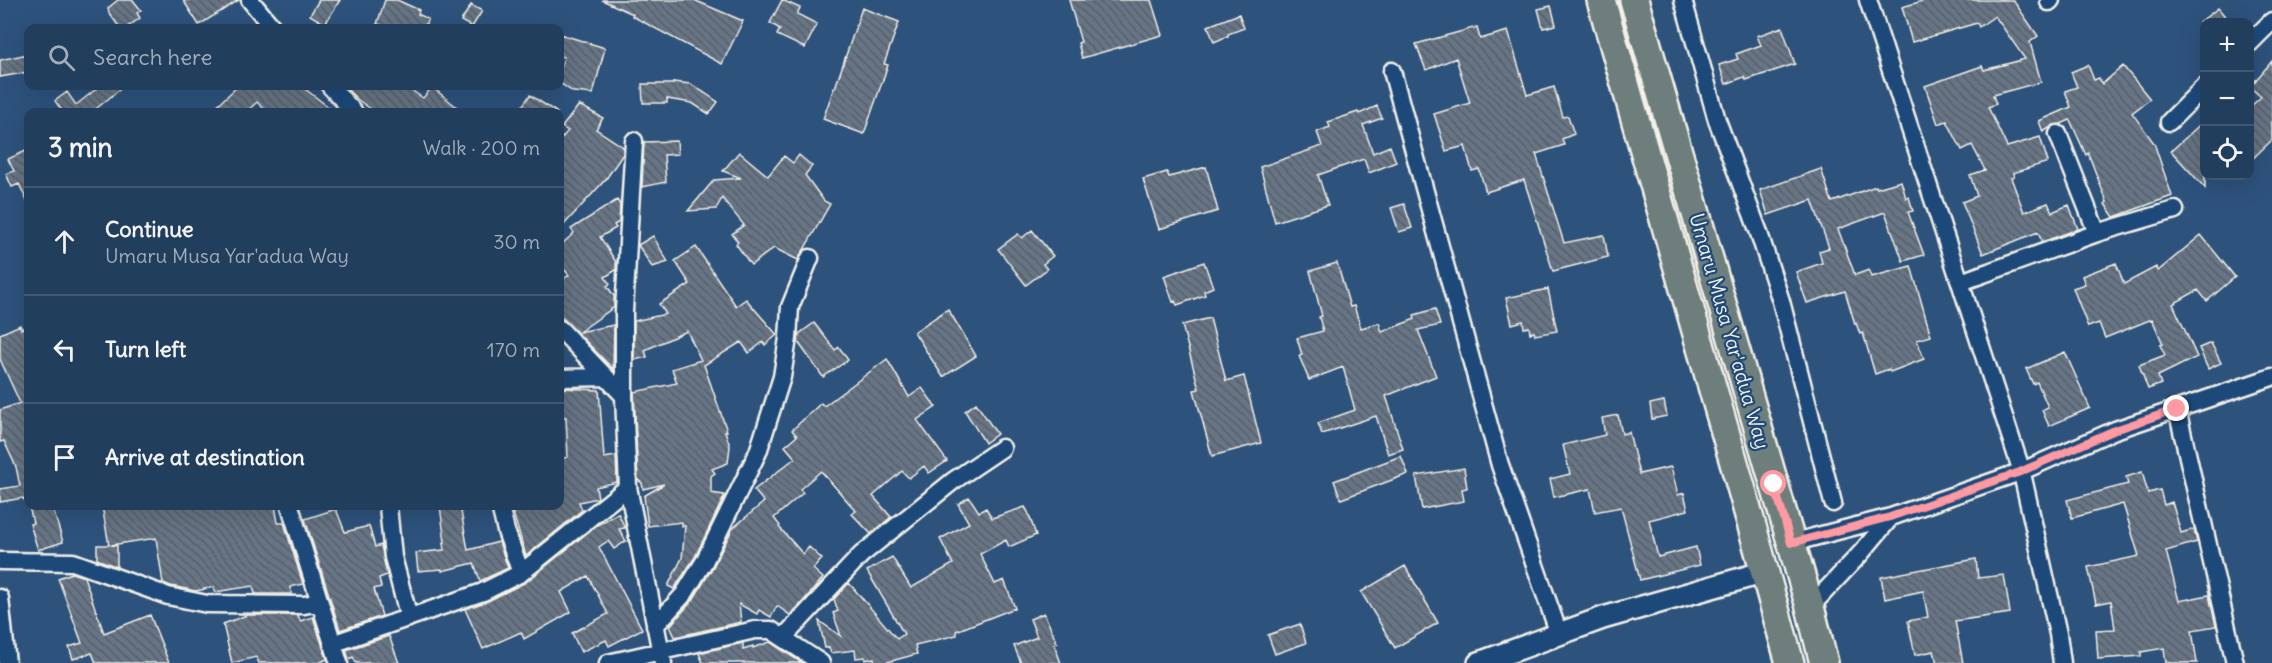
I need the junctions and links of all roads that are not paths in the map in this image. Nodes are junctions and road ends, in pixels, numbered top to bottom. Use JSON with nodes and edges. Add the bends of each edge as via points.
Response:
{"nodes":[{"id":1,"x":250,"y":0,"type":"edge"},
{"id":2,"x":1601,"y":0,"type":"edge"},
{"id":3,"x":1634,"y":0,"type":"edge"},
{"id":4,"x":1683,"y":0,"type":"edge"},
{"id":5,"x":1868,"y":0,"type":"edge"},
{"id":6,"x":2272,"y":21,"type":"edge"},
{"id":7,"x":270,"y":24,"type":"edge"},
{"id":8,"x":2254,"y":39,"type":"edge"},
{"id":9,"x":1392,"y":71,"type":"dead end"},
{"id":10,"x":334,"y":90,"type":"edge"},
{"id":11,"x":2200,"y":92,"type":"edge"},
{"id":12,"x":350,"y":108,"type":"edge"},
{"id":13,"x":2169,"y":122,"type":"dead end"},
{"id":14,"x":2058,"y":134,"type":"dead end"},
{"id":15,"x":634,"y":141,"type":"dead end"},
{"id":16,"x":2175,"y":210,"type":"dead end"},
{"id":17,"x":2097,"y":233,"type":"junction"},
{"id":18,"x":810,"y":258,"type":"dead end"},
{"id":19,"x":1961,"y":282,"type":"junction"},
{"id":20,"x":564,"y":333,"type":"edge"},
{"id":21,"x":606,"y":377,"type":"junction"},
{"id":22,"x":2272,"y":377,"type":"edge"},
{"id":23,"x":564,"y":378,"type":"edge"},
{"id":24,"x":624,"y":396,"type":"junction"},
{"id":25,"x":2177,"y":409,"type":"junction"},
{"id":26,"x":1002,"y":448,"type":"dead end"},
{"id":27,"x":2020,"y":472,"type":"junction"},
{"id":28,"x":1774,"y":484,"type":"junction"},
{"id":29,"x":628,"y":487,"type":"junction"},
{"id":30,"x":1743,"y":494,"type":"junction"},
{"id":31,"x":1833,"y":503,"type":"dead end"},
{"id":32,"x":291,"y":510,"type":"edge"},
{"id":33,"x":388,"y":510,"type":"edge"},
{"id":34,"x":501,"y":510,"type":"edge"},
{"id":35,"x":1890,"y":517,"type":"junction"},
{"id":36,"x":1791,"y":543,"type":"junction"},
{"id":37,"x":0,"y":561,"type":"edge"},
{"id":38,"x":1765,"y":572,"type":"junction"},
{"id":39,"x":521,"y":573,"type":"junction"},
{"id":40,"x":0,"y":598,"type":"edge"},
{"id":41,"x":321,"y":606,"type":"junction"},
{"id":42,"x":1810,"y":607,"type":"junction"},
{"id":43,"x":409,"y":618,"type":"junction"},
{"id":44,"x":655,"y":626,"type":"junction"},
{"id":45,"x":1559,"y":634,"type":"junction"},
{"id":46,"x":784,"y":637,"type":"junction"},
{"id":47,"x":332,"y":644,"type":"junction"},
{"id":48,"x":661,"y":657,"type":"edge"},
{"id":49,"x":7,"y":663,"type":"edge"},
{"id":50,"x":339,"y":663,"type":"edge"},
{"id":51,"x":608,"y":663,"type":"edge"},
{"id":52,"x":821,"y":663,"type":"edge"},
{"id":53,"x":1479,"y":663,"type":"edge"},
{"id":54,"x":1790,"y":663,"type":"edge"},
{"id":55,"x":1824,"y":663,"type":"edge"},
{"id":56,"x":2062,"y":663,"type":"edge"},
{"id":57,"x":2235,"y":663,"type":"edge"}],
"edges":[{"from":1,"to":7,"type":"street"},
{"from":2,"to":30,"type":"main road","name":"Umaru Musa Yar'adua Way"},
{"from":3,"to":28,"type":"main road","name":"Umaru Musa Yar'adua Way"},
{"from":4,"to":31,"type":"street","via":[[1717,120],[1781,301]]},
{"from":5,"to":19,"type":"street"},
{"from":6,"to":8,"type":"street"},
{"from":9,"to":45,"type":"street","via":[[1500,465]]},
{"from":10,"to":12,"type":"street"},
{"from":11,"to":13,"type":"street"},
{"from":14,"to":17,"type":"street"},
{"from":15,"to":24,"type":"street","via":[[624,311]]},
{"from":16,"to":17,"type":"street"},
{"from":17,"to":19,"type":"street"},
{"from":18,"to":44,"type":"street","via":[[790,307],[782,377],[758,452],[705,562],[684,594]]},
{"from":19,"to":27,"type":"street"},
{"from":20,"to":21,"type":"street"},
{"from":21,"to":23,"type":"street"},
{"from":21,"to":24,"type":"street"},
{"from":22,"to":25,"type":"street"},
{"from":24,"to":29,"type":"street"},
{"from":25,"to":27,"type":"street","via":[[2115,430]]},
{"from":25,"to":57,"type":"street"},
{"from":26,"to":46,"type":"street","via":[[953,481],[861,555]]},
{"from":27,"to":35,"type":"street"},
{"from":27,"to":56,"type":"street"},
{"from":28,"to":30,"type":"main road"},
{"from":28,"to":36,"type":"main road","name":"Umaru Musa Yar'adua Way"},
{"from":29,"to":39,"type":"street"},
{"from":29,"to":44,"type":"street"},
{"from":30,"to":38,"type":"main road","name":"Umaru Musa Yar'adua Way"},
{"from":32,"to":41,"type":"street"},
{"from":33,"to":43,"type":"street","via":[[393,557]]},
{"from":34,"to":39,"type":"street"},
{"from":35,"to":36,"type":"street"},
{"from":35,"to":42,"type":"street"},
{"from":36,"to":42,"type":"main road","name":"Umaru Musa Yar'adua Way"},
{"from":37,"to":41,"type":"street","via":[[73,562],[168,596],[207,604]]},
{"from":38,"to":45,"type":"street"},
{"from":38,"to":54,"type":"main road","name":"Umaru Musa Yar'adua Way"},
{"from":39,"to":43,"type":"street","via":[[483,592]]},
{"from":40,"to":49,"type":"street"},
{"from":41,"to":47,"type":"street"},
{"from":42,"to":55,"type":"main road","name":"Umaru Musa Yar'adua Way"},
{"from":43,"to":47,"type":"street"},
{"from":44,"to":48,"type":"street"},
{"from":45,"to":53,"type":"street"},
{"from":46,"to":48,"type":"street","via":[[771,630],[755,630]]},
{"from":46,"to":52,"type":"street"},
{"from":47,"to":50,"type":"street"},
{"from":48,"to":51,"type":"street"}]}
